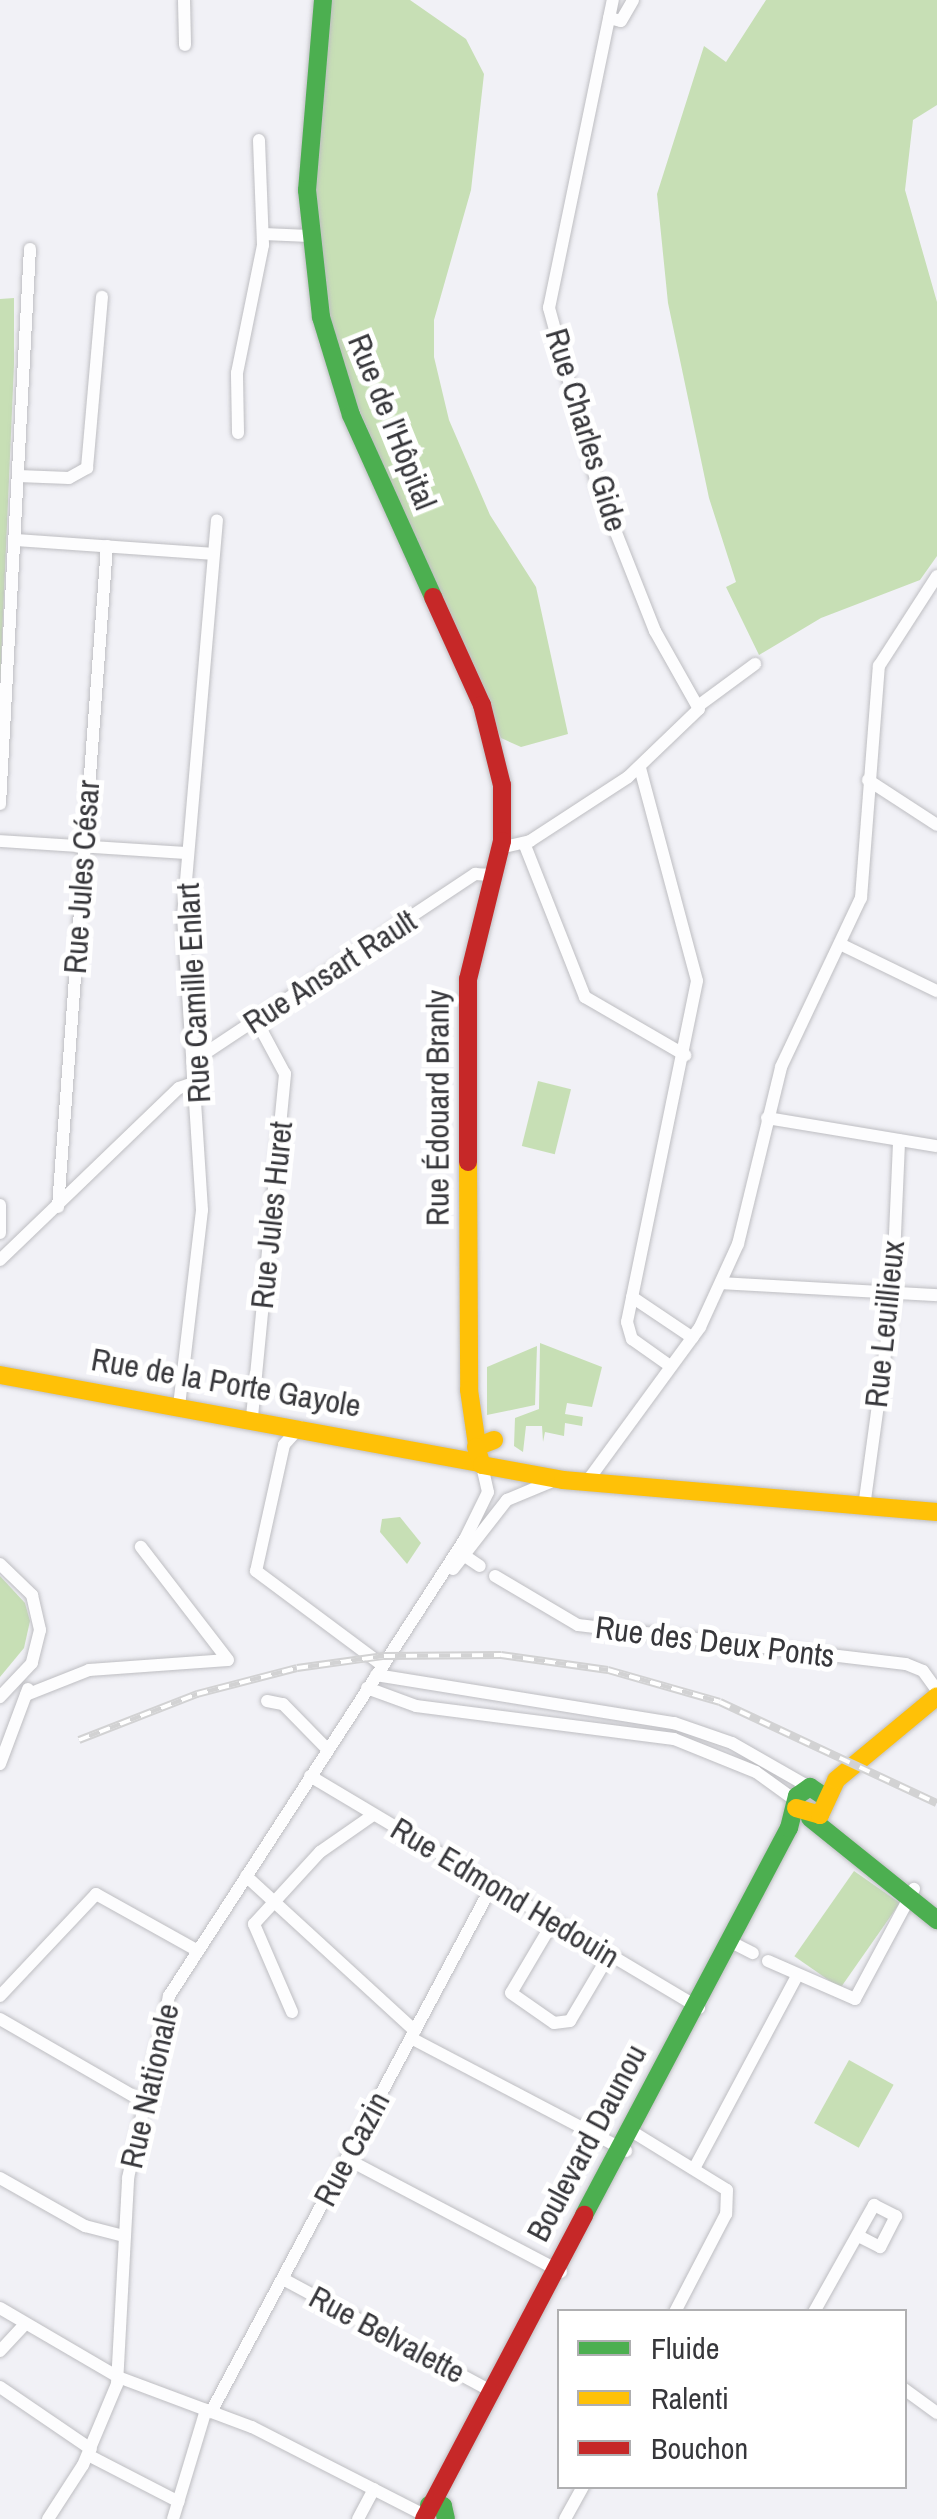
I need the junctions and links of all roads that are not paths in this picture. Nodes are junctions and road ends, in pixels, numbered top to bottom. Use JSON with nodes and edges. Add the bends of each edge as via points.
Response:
{"nodes":[{"id":1,"x":184,"y":0,"type":"edge"},
{"id":2,"x":323,"y":0,"type":"edge"},
{"id":3,"x":613,"y":0,"type":"edge"},
{"id":4,"x":634,"y":0,"type":"edge"},
{"id":5,"x":609,"y":18,"type":"junction"},
{"id":6,"x":185,"y":45,"type":"dead end"},
{"id":7,"x":260,"y":140,"type":"dead end"},
{"id":8,"x":264,"y":234,"type":"junction"},
{"id":9,"x":308,"y":236,"type":"junction"},
{"id":10,"x":30,"y":249,"type":"dead end"},
{"id":11,"x":102,"y":297,"type":"dead end"},
{"id":12,"x":238,"y":433,"type":"dead end"},
{"id":13,"x":18,"y":476,"type":"junction"},
{"id":14,"x":216,"y":520,"type":"dead end"},
{"id":15,"x":15,"y":540,"type":"junction"},
{"id":16,"x":107,"y":546,"type":"junction"},
{"id":17,"x":213,"y":554,"type":"junction"},
{"id":18,"x":937,"y":576,"type":"edge"},
{"id":19,"x":756,"y":664,"type":"dead end"},
{"id":20,"x":699,"y":707,"type":"junction"},
{"id":21,"x":640,"y":768,"type":"junction"},
{"id":22,"x":868,"y":780,"type":"junction"},
{"id":23,"x":0,"y":803,"type":"edge"},
{"id":24,"x":503,"y":824,"type":"junction"},
{"id":25,"x":937,"y":825,"type":"edge"},
{"id":26,"x":0,"y":841,"type":"edge"},
{"id":27,"x":524,"y":843,"type":"junction"},
{"id":28,"x":85,"y":847,"type":"junction"},
{"id":29,"x":500,"y":848,"type":"junction"},
{"id":30,"x":188,"y":854,"type":"junction"},
{"id":31,"x":490,"y":882,"type":"junction"},
{"id":32,"x":840,"y":944,"type":"junction"},
{"id":33,"x":937,"y":991,"type":"edge"},
{"id":34,"x":256,"y":1020,"type":"junction"},
{"id":35,"x":685,"y":1054,"type":"junction"},
{"id":36,"x":198,"y":1058,"type":"junction"},
{"id":37,"x":199,"y":1081,"type":"junction"},
{"id":38,"x":767,"y":1118,"type":"junction"},
{"id":39,"x":899,"y":1140,"type":"junction"},
{"id":40,"x":937,"y":1146,"type":"edge"},
{"id":41,"x":0,"y":1206,"type":"edge"},
{"id":42,"x":58,"y":1207,"type":"junction"},
{"id":43,"x":0,"y":1233,"type":"edge"},
{"id":44,"x":0,"y":1260,"type":"edge"},
{"id":45,"x":721,"y":1282,"type":"junction"},
{"id":46,"x":892,"y":1293,"type":"junction"},
{"id":47,"x":937,"y":1295,"type":"edge"},
{"id":48,"x":632,"y":1298,"type":"junction"},
{"id":49,"x":693,"y":1338,"type":"junction"},
{"id":50,"x":670,"y":1366,"type":"junction"},
{"id":51,"x":0,"y":1375,"type":"edge"},
{"id":52,"x":180,"y":1406,"type":"junction"},
{"id":53,"x":252,"y":1417,"type":"junction"},
{"id":54,"x":302,"y":1426,"type":"junction"},
{"id":55,"x":490,"y":1455,"type":"junction"},
{"id":56,"x":590,"y":1479,"type":"junction"},
{"id":57,"x":563,"y":1480,"type":"junction"},
{"id":58,"x":864,"y":1506,"type":"junction"},
{"id":59,"x":937,"y":1515,"type":"edge"},
{"id":60,"x":141,"y":1547,"type":"dead end"},
{"id":61,"x":462,"y":1549,"type":"junction"},
{"id":62,"x":0,"y":1564,"type":"edge"},
{"id":63,"x":480,"y":1566,"type":"dead end"},
{"id":64,"x":495,"y":1576,"type":"dead end"},
{"id":65,"x":379,"y":1670,"type":"junction"},
{"id":66,"x":25,"y":1672,"type":"junction"},
{"id":67,"x":367,"y":1688,"type":"junction"},
{"id":68,"x":936,"y":1688,"type":"edge"},
{"id":69,"x":26,"y":1695,"type":"junction"},
{"id":70,"x":0,"y":1698,"type":"edge"},
{"id":71,"x":267,"y":1700,"type":"dead end"},
{"id":72,"x":328,"y":1749,"type":"junction"},
{"id":73,"x":0,"y":1764,"type":"edge"},
{"id":74,"x":310,"y":1776,"type":"junction"},
{"id":75,"x":810,"y":1803,"type":"junction"},
{"id":76,"x":373,"y":1815,"type":"junction"},
{"id":77,"x":246,"y":1876,"type":"junction"},
{"id":78,"x":492,"y":1886,"type":"junction"},
{"id":79,"x":911,"y":1893,"type":"junction"},
{"id":80,"x":278,"y":1898,"type":"junction"},
{"id":81,"x":937,"y":1908,"type":"edge"},
{"id":82,"x":937,"y":1920,"type":"edge"},
{"id":83,"x":552,"y":1922,"type":"junction"},
{"id":84,"x":198,"y":1951,"type":"junction"},
{"id":85,"x":609,"y":1955,"type":"junction"},
{"id":86,"x":768,"y":1961,"type":"dead end"},
{"id":87,"x":796,"y":1976,"type":"junction"},
{"id":88,"x":0,"y":1996,"type":"edge"},
{"id":89,"x":697,"y":2007,"type":"junction"},
{"id":90,"x":292,"y":2012,"type":"dead end"},
{"id":91,"x":0,"y":2020,"type":"edge"},
{"id":92,"x":413,"y":2034,"type":"junction"},
{"id":93,"x":144,"y":2102,"type":"junction"},
{"id":94,"x":632,"y":2131,"type":"junction"},
{"id":95,"x":623,"y":2149,"type":"junction"},
{"id":96,"x":347,"y":2158,"type":"junction"},
{"id":97,"x":696,"y":2166,"type":"junction"},
{"id":98,"x":0,"y":2178,"type":"edge"},
{"id":99,"x":124,"y":2236,"type":"junction"},
{"id":100,"x":858,"y":2236,"type":"dead end"},
{"id":101,"x":559,"y":2271,"type":"junction"},
{"id":102,"x":283,"y":2279,"type":"junction"},
{"id":103,"x":0,"y":2308,"type":"edge"},
{"id":104,"x":676,"y":2309,"type":"edge"},
{"id":105,"x":816,"y":2309,"type":"edge"},
{"id":106,"x":25,"y":2324,"type":"junction"},
{"id":107,"x":0,"y":2351,"type":"edge"},
{"id":108,"x":118,"y":2377,"type":"junction"},
{"id":109,"x":0,"y":2387,"type":"edge"},
{"id":110,"x":491,"y":2391,"type":"junction"},
{"id":111,"x":907,"y":2391,"type":"edge"},
{"id":112,"x":209,"y":2411,"type":"junction"},
{"id":113,"x":937,"y":2412,"type":"edge"},
{"id":114,"x":89,"y":2452,"type":"junction"},
{"id":115,"x":374,"y":2489,"type":"junction"},
{"id":116,"x":581,"y":2489,"type":"edge"},
{"id":117,"x":179,"y":2502,"type":"junction"},
{"id":118,"x":440,"y":2514,"type":"edge"},
{"id":119,"x":48,"y":2519,"type":"edge"},
{"id":120,"x":173,"y":2519,"type":"edge"},
{"id":121,"x":358,"y":2519,"type":"edge"},
{"id":122,"x":566,"y":2519,"type":"edge"}],
"edges":[{"from":1,"to":6,"type":"street"},
{"from":2,"to":9,"type":"street","name":"Rue de l'Hôpital"},
{"from":3,"to":5,"type":"street","name":"Rue Charles Gide"},
{"from":4,"to":5,"type":"street","via":[[621,21]]},
{"from":5,"to":20,"type":"street","name":"Rue Charles Gide","via":[[548,304],[595,480],[652,626]]},
{"from":7,"to":8,"type":"street"},
{"from":8,"to":9,"type":"street"},
{"from":8,"to":12,"type":"street","via":[[255,310],[237,373]]},
{"from":9,"to":24,"type":"street","name":"Rue de l'Hôpital","via":[[344,397],[489,726]]},
{"from":10,"to":13,"type":"street"},
{"from":11,"to":13,"type":"street","via":[[87,468],[69,478]]},
{"from":13,"to":15,"type":"street"},
{"from":14,"to":17,"type":"street","name":"Rue Camille Enlart"},
{"from":15,"to":16,"type":"street"},
{"from":15,"to":23,"type":"street"},
{"from":16,"to":17,"type":"street"},
{"from":16,"to":28,"type":"street","name":"Rue Jules César"},
{"from":17,"to":30,"type":"street","name":"Rue Camille Enlart"},
{"from":18,"to":22,"type":"street","via":[[881,661]]},
{"from":19,"to":20,"type":"street"},
{"from":20,"to":21,"type":"street"},
{"from":21,"to":27,"type":"street"},
{"from":21,"to":35,"type":"street","via":[[697,981]]},
{"from":22,"to":25,"type":"street"},
{"from":22,"to":32,"type":"street","via":[[861,898]]},
{"from":24,"to":27,"type":"street"},
{"from":24,"to":29,"type":"street","name":"Rue de l'Hôpital"},
{"from":26,"to":28,"type":"street"},
{"from":27,"to":29,"type":"street"},
{"from":27,"to":35,"type":"street","via":[[588,1002]]},
{"from":28,"to":30,"type":"street"},
{"from":28,"to":42,"type":"street","name":"Rue Jules César"},
{"from":29,"to":31,"type":"street","name":"Rue Édouard Branly"},
{"from":30,"to":36,"type":"street","name":"Rue Camille Enlart","via":[[183,922]]},
{"from":31,"to":34,"type":"street","name":"Rue Ansart Rault","via":[[462,885]]},
{"from":31,"to":55,"type":"street","name":"Rue Édouard Branly","via":[[468,992],[469,1371]]},
{"from":32,"to":33,"type":"street"},
{"from":32,"to":38,"type":"street","via":[[784,1060]]},
{"from":34,"to":36,"type":"street","name":"Rue Ansart Rault"},
{"from":34,"to":53,"type":"street","name":"Rue Jules Huret","via":[[285,1074]]},
{"from":35,"to":48,"type":"street"},
{"from":36,"to":37,"type":"street","name":"Rue Camille Enlart"},
{"from":37,"to":42,"type":"street","via":[[179,1088]]},
{"from":37,"to":52,"type":"street","name":"Rue Camille Enlart","via":[[202,1224]]},
{"from":38,"to":39,"type":"street"},
{"from":38,"to":45,"type":"street","via":[[746,1222]]},
{"from":39,"to":40,"type":"street"},
{"from":39,"to":46,"type":"street","name":"Rue Leuillieux"},
{"from":41,"to":43,"type":"street"},
{"from":42,"to":44,"type":"street"},
{"from":45,"to":46,"type":"street"},
{"from":45,"to":49,"type":"street"},
{"from":46,"to":47,"type":"street"},
{"from":46,"to":58,"type":"street","name":"Rue Leuillieux"},
{"from":48,"to":49,"type":"street"},
{"from":48,"to":50,"type":"street","via":[[629,1336]]},
{"from":49,"to":50,"type":"street"},
{"from":50,"to":56,"type":"street"},
{"from":51,"to":52,"type":"street","name":"Rue de la Porte Gayole"},
{"from":52,"to":53,"type":"street","name":"Rue de la Porte Gayole"},
{"from":53,"to":54,"type":"street","name":"Rue de la Porte Gayole"},
{"from":54,"to":55,"type":"street","name":"Rue de la Porte Gayole"},
{"from":54,"to":65,"type":"street","via":[[284,1445],[256,1570]]},
{"from":55,"to":56,"type":"street"},
{"from":55,"to":57,"type":"street"},
{"from":55,"to":61,"type":"street","name":"Rue Nationale","via":[[488,1492]]},
{"from":56,"to":57,"type":"street"},
{"from":56,"to":58,"type":"street"},
{"from":57,"to":61,"type":"street","name":"Rue Nationale","via":[[512,1495]]},
{"from":58,"to":59,"type":"street"},
{"from":60,"to":69,"type":"street","via":[[228,1660],[89,1670]]},
{"from":61,"to":63,"type":"street"},
{"from":61,"to":65,"type":"street","name":"Rue Nationale"},
{"from":62,"to":66,"type":"street","via":[[38,1610],[38,1644]]},
{"from":64,"to":68,"type":"street","name":"Rue des Deux Ponts","via":[[578,1626],[906,1664]]},
{"from":65,"to":67,"type":"street","name":"Rue Nationale"},
{"from":65,"to":75,"type":"street","via":[[674,1723],[732,1743]]},
{"from":66,"to":69,"type":"street"},
{"from":66,"to":70,"type":"street"},
{"from":67,"to":72,"type":"street","name":"Rue Nationale"},
{"from":67,"to":75,"type":"street","via":[[416,1706],[666,1736],[756,1772]]},
{"from":68,"to":75,"type":"street"},
{"from":69,"to":73,"type":"street"},
{"from":71,"to":72,"type":"street","via":[[284,1704]]},
{"from":72,"to":74,"type":"street","name":"Rue Nationale"},
{"from":74,"to":76,"type":"street","name":"Rue Edmond Hedouin"},
{"from":74,"to":77,"type":"street","name":"Rue Nationale"},
{"from":75,"to":79,"type":"street"},
{"from":75,"to":89,"type":"street","name":"Boulevard Daunou","via":[[738,1946]]},
{"from":76,"to":78,"type":"street","name":"Rue Edmond Hedouin"},
{"from":76,"to":80,"type":"street","via":[[316,1855]]},
{"from":77,"to":80,"type":"street"},
{"from":77,"to":84,"type":"street","name":"Rue Nationale"},
{"from":78,"to":83,"type":"street","name":"Rue Edmond Hedouin"},
{"from":78,"to":92,"type":"street","name":"Rue Cazin"},
{"from":79,"to":81,"type":"street"},
{"from":79,"to":82,"type":"street"},
{"from":79,"to":87,"type":"street","via":[[855,1999]]},
{"from":80,"to":90,"type":"street","via":[[254,1924]]},
{"from":80,"to":92,"type":"street"},
{"from":83,"to":85,"type":"street","name":"Rue Edmond Hedouin"},
{"from":83,"to":85,"type":"street","via":[[511,1992],[544,2017],[568,2023]]},
{"from":84,"to":88,"type":"street","via":[[96,1894]]},
{"from":84,"to":93,"type":"street","name":"Rue Nationale","via":[[166,2005]]},
{"from":85,"to":89,"type":"street","name":"Rue Edmond Hedouin"},
{"from":86,"to":87,"type":"street"},
{"from":87,"to":97,"type":"street"},
{"from":89,"to":94,"type":"street","name":"Boulevard Daunou"},
{"from":91,"to":93,"type":"street"},
{"from":92,"to":95,"type":"street"},
{"from":92,"to":96,"type":"street","name":"Rue Cazin"},
{"from":93,"to":99,"type":"street","name":"Rue Nationale"},
{"from":94,"to":95,"type":"street","name":"Boulevard Daunou"},
{"from":94,"to":97,"type":"street"},
{"from":95,"to":101,"type":"street","name":"Boulevard Daunou"},
{"from":96,"to":101,"type":"street"},
{"from":96,"to":102,"type":"street","name":"Rue Cazin"},
{"from":97,"to":104,"type":"street","via":[[723,2182],[728,2205]]},
{"from":98,"to":99,"type":"street","via":[[85,2226]]},
{"from":99,"to":108,"type":"street","name":"Rue Nationale"},
{"from":100,"to":105,"type":"street"},
{"from":101,"to":110,"type":"street","name":"Boulevard Daunou"},
{"from":101,"to":118,"type":"street","name":"Boulevard Daunou"},
{"from":102,"to":110,"type":"street","name":"Rue Belvalette"},
{"from":102,"to":112,"type":"street","name":"Rue Cazin"},
{"from":103,"to":106,"type":"street"},
{"from":106,"to":107,"type":"street"},
{"from":106,"to":108,"type":"street"},
{"from":108,"to":112,"type":"street"},
{"from":108,"to":114,"type":"street","name":"Rue Nationale"},
{"from":109,"to":114,"type":"street"},
{"from":110,"to":118,"type":"street","name":"Boulevard Daunou"},
{"from":111,"to":113,"type":"street"},
{"from":112,"to":115,"type":"street"},
{"from":112,"to":117,"type":"street","name":"Rue Cazin"},
{"from":114,"to":117,"type":"street"},
{"from":114,"to":119,"type":"street","name":"Rue Nationale"},
{"from":115,"to":118,"type":"street"},
{"from":115,"to":121,"type":"street"},
{"from":116,"to":122,"type":"street"},
{"from":117,"to":120,"type":"street","name":"Rue Cazin"}]}
